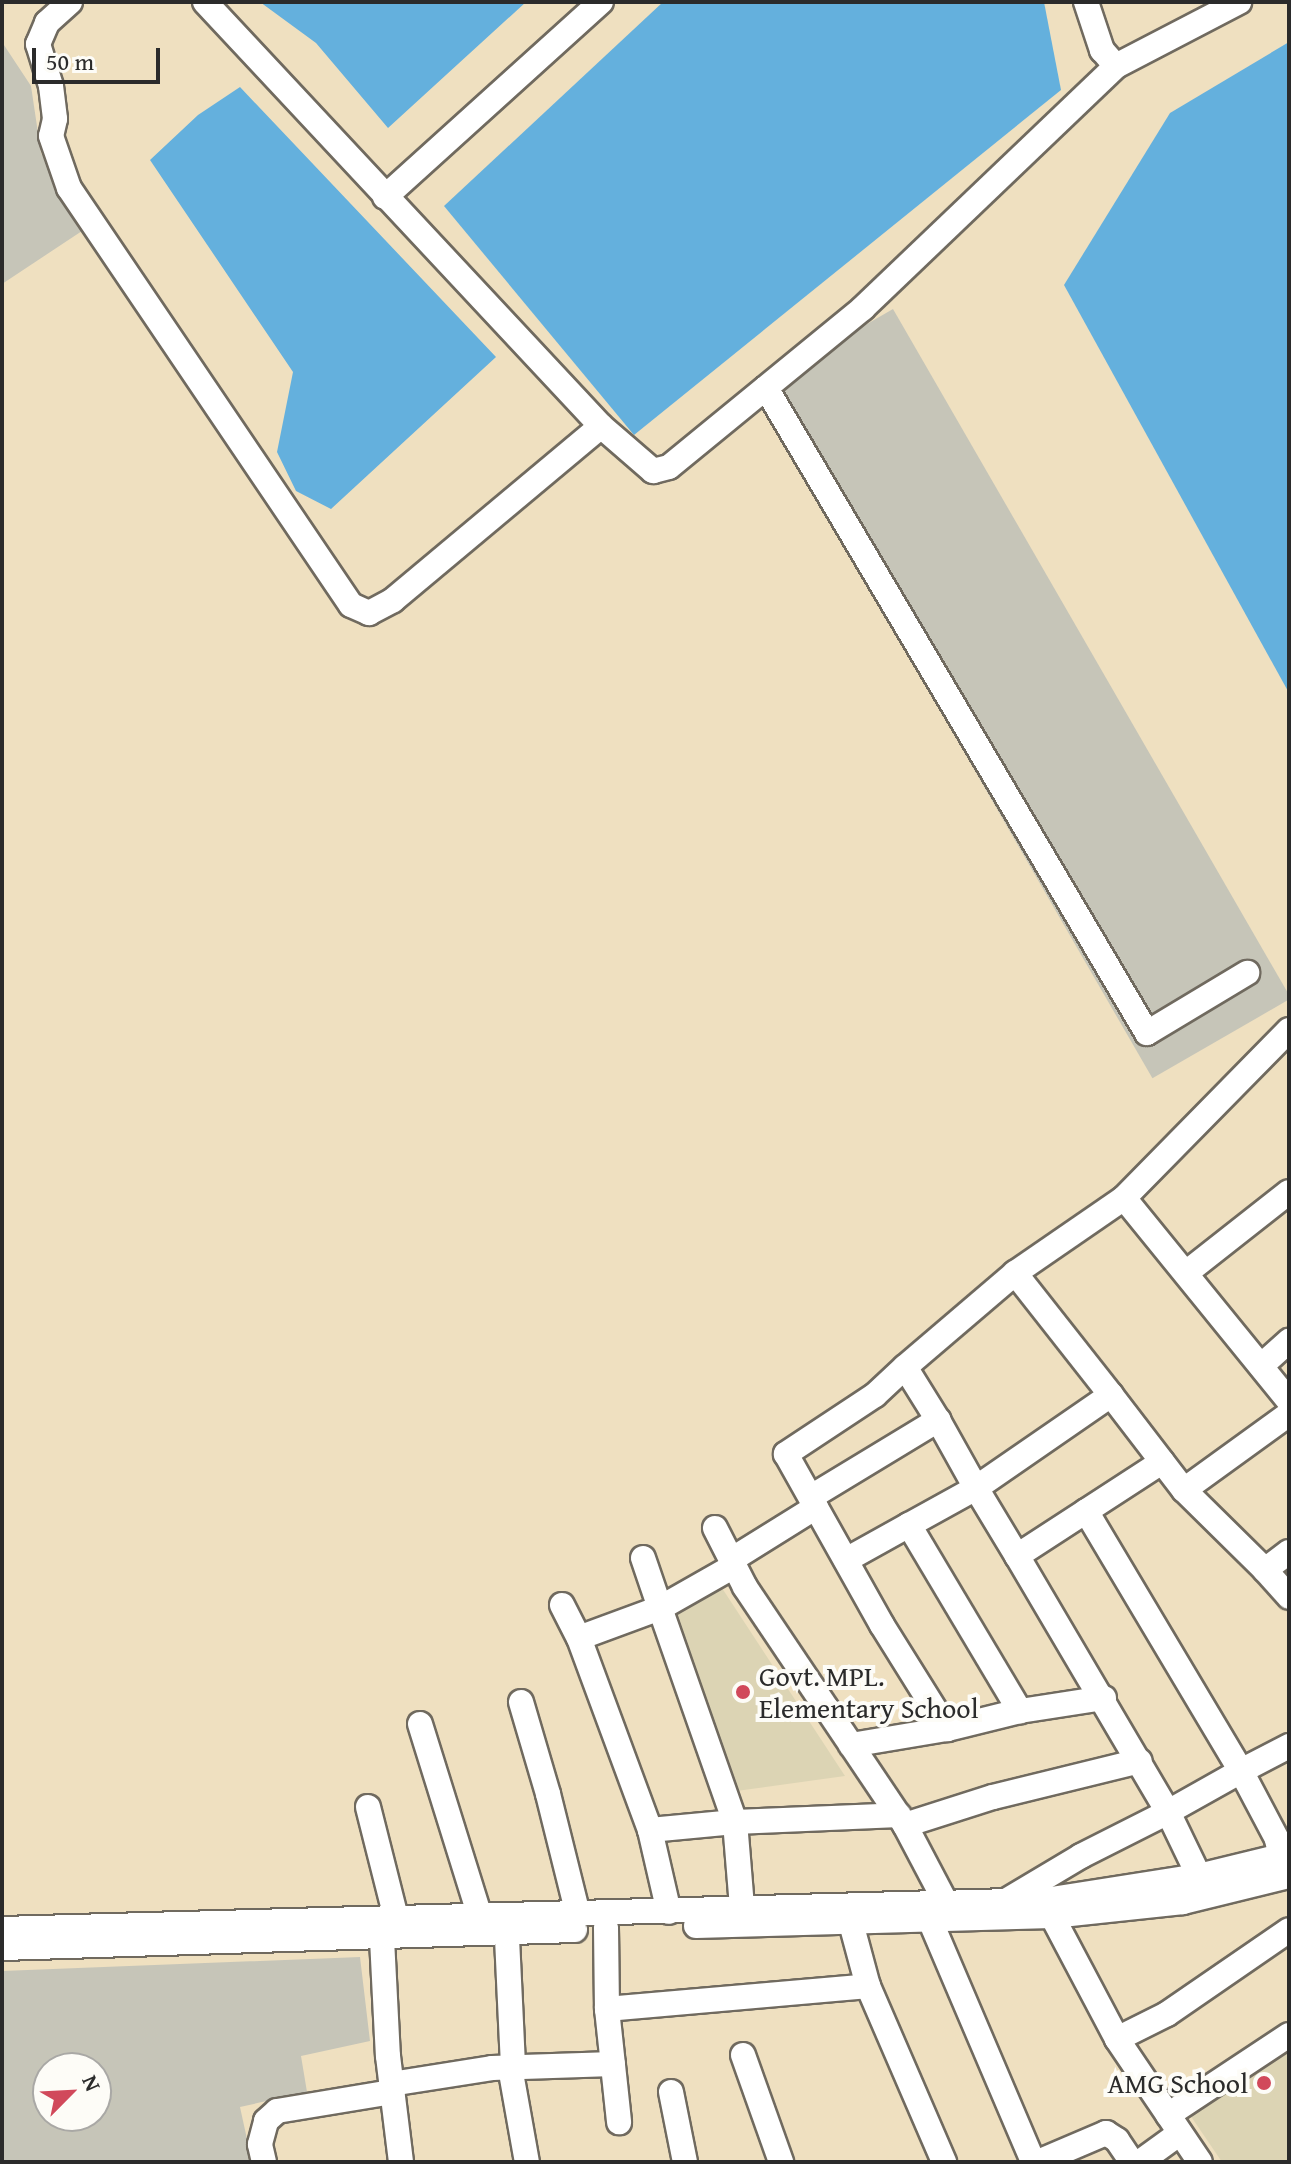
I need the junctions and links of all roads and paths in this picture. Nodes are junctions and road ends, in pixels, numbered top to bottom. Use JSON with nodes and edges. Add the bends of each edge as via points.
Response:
{"nodes":[{"id":1,"x":70,"y":2,"type":"edge"},
{"id":2,"x":205,"y":2,"type":"edge"},
{"id":3,"x":601,"y":2,"type":"edge"},
{"id":4,"x":1086,"y":2,"type":"edge"},
{"id":5,"x":1239,"y":2,"type":"edge"},
{"id":6,"x":1116,"y":66,"type":"junction"},
{"id":7,"x":385,"y":197,"type":"junction"},
{"id":8,"x":766,"y":388,"type":"junction"},
{"id":9,"x":601,"y":426,"type":"junction"},
{"id":10,"x":1247,"y":973,"type":"dead end"},
{"id":11,"x":1289,"y":1030,"type":"edge"},
{"id":12,"x":1289,"y":1192,"type":"edge"},
{"id":13,"x":1124,"y":1198,"type":"junction"},
{"id":14,"x":1015,"y":1273,"type":"junction"},
{"id":15,"x":1186,"y":1273,"type":"junction"},
{"id":16,"x":1289,"y":1341,"type":"edge"},
{"id":17,"x":1261,"y":1366,"type":"junction"},
{"id":18,"x":905,"y":1367,"type":"junction"},
{"id":19,"x":1111,"y":1395,"type":"junction"},
{"id":20,"x":1289,"y":1401,"type":"edge"},
{"id":21,"x":1289,"y":1414,"type":"edge"},
{"id":22,"x":938,"y":1420,"type":"junction"},
{"id":23,"x":1162,"y":1462,"type":"junction"},
{"id":24,"x":976,"y":1488,"type":"junction"},
{"id":25,"x":1184,"y":1490,"type":"junction"},
{"id":26,"x":813,"y":1502,"type":"junction"},
{"id":27,"x":1086,"y":1511,"type":"junction"},
{"id":28,"x":909,"y":1525,"type":"junction"},
{"id":29,"x":715,"y":1528,"type":"dead end"},
{"id":30,"x":1289,"y":1552,"type":"edge"},
{"id":31,"x":1017,"y":1556,"type":"junction"},
{"id":32,"x":643,"y":1558,"type":"dead end"},
{"id":33,"x":846,"y":1560,"type":"junction"},
{"id":34,"x":733,"y":1563,"type":"junction"},
{"id":35,"x":1265,"y":1570,"type":"junction"},
{"id":36,"x":1289,"y":1597,"type":"edge"},
{"id":37,"x":562,"y":1605,"type":"dead end"},
{"id":38,"x":660,"y":1608,"type":"junction"},
{"id":39,"x":579,"y":1638,"type":"junction"},
{"id":40,"x":1104,"y":1698,"type":"junction"},
{"id":41,"x":521,"y":1702,"type":"dead end"},
{"id":42,"x":1020,"y":1711,"type":"junction"},
{"id":43,"x":420,"y":1724,"type":"dead end"},
{"id":44,"x":947,"y":1729,"type":"junction"},
{"id":45,"x":851,"y":1745,"type":"junction"},
{"id":46,"x":1289,"y":1746,"type":"edge"},
{"id":47,"x":1140,"y":1761,"type":"junction"},
{"id":48,"x":1241,"y":1771,"type":"junction"},
{"id":49,"x":368,"y":1807,"type":"dead end"},
{"id":50,"x":1168,"y":1812,"type":"junction"},
{"id":51,"x":902,"y":1820,"type":"junction"},
{"id":52,"x":735,"y":1822,"type":"junction"},
{"id":53,"x":650,"y":1830,"type":"junction"},
{"id":54,"x":1286,"y":1863,"type":"edge"},
{"id":55,"x":1199,"y":1876,"type":"junction"},
{"id":56,"x":1009,"y":1899,"type":"junction"},
{"id":57,"x":742,"y":1908,"type":"junction"},
{"id":58,"x":1051,"y":1908,"type":"junction"},
{"id":59,"x":938,"y":1910,"type":"junction"},
{"id":60,"x":669,"y":1912,"type":"junction"},
{"id":61,"x":479,"y":1914,"type":"junction"},
{"id":62,"x":578,"y":1914,"type":"junction"},
{"id":63,"x":396,"y":1918,"type":"junction"},
{"id":64,"x":851,"y":1923,"type":"junction"},
{"id":65,"x":506,"y":1924,"type":"junction"},
{"id":66,"x":606,"y":1928,"type":"junction"},
{"id":67,"x":2,"y":1929,"type":"edge"},
{"id":68,"x":1289,"y":1930,"type":"edge"},
{"id":69,"x":382,"y":1939,"type":"junction"},
{"id":70,"x":2,"y":1948,"type":"edge"},
{"id":71,"x":868,"y":1986,"type":"junction"},
{"id":72,"x":607,"y":2009,"type":"junction"},
{"id":73,"x":1289,"y":2035,"type":"edge"},
{"id":74,"x":1117,"y":2039,"type":"junction"},
{"id":75,"x":743,"y":2055,"type":"dead end"},
{"id":76,"x":613,"y":2064,"type":"junction"},
{"id":77,"x":513,"y":2066,"type":"junction"},
{"id":78,"x":391,"y":2088,"type":"junction"},
{"id":79,"x":671,"y":2092,"type":"dead end"},
{"id":80,"x":619,"y":2122,"type":"dead end"},
{"id":81,"x":1174,"y":2124,"type":"junction"},
{"id":82,"x":264,"y":2162,"type":"edge"},
{"id":83,"x":401,"y":2162,"type":"edge"},
{"id":84,"x":527,"y":2162,"type":"edge"},
{"id":85,"x":685,"y":2162,"type":"edge"},
{"id":86,"x":781,"y":2162,"type":"edge"},
{"id":87,"x":944,"y":2162,"type":"edge"},
{"id":88,"x":1036,"y":2162,"type":"edge"},
{"id":89,"x":1132,"y":2162,"type":"edge"},
{"id":90,"x":1140,"y":2162,"type":"edge"},
{"id":91,"x":1200,"y":2162,"type":"edge"}],
"edges":[{"from":1,"to":9,"type":"street","via":[[47,23],[38,44],[51,86],[51,136],[69,188],[351,605],[369,613],[393,600]]},
{"from":2,"to":7,"type":"street"},
{"from":3,"to":7,"type":"street"},
{"from":4,"to":6,"type":"street","via":[[1102,50]]},
{"from":5,"to":6,"type":"street"},
{"from":6,"to":8,"type":"street","via":[[863,308]]},
{"from":7,"to":9,"type":"street"},
{"from":8,"to":9,"type":"street","via":[[669,467],[653,471]]},
{"from":8,"to":10,"type":"street","via":[[1147,1033]]},
{"from":11,"to":13,"type":"street"},
{"from":12,"to":15,"type":"street"},
{"from":13,"to":14,"type":"street"},
{"from":13,"to":15,"type":"street"},
{"from":14,"to":18,"type":"street"},
{"from":14,"to":19,"type":"street"},
{"from":15,"to":17,"type":"street"},
{"from":16,"to":17,"type":"street"},
{"from":17,"to":20,"type":"street"},
{"from":18,"to":22,"type":"street"},
{"from":18,"to":26,"type":"street","via":[[875,1395],[786,1454]]},
{"from":19,"to":23,"type":"street"},
{"from":19,"to":24,"type":"street"},
{"from":21,"to":25,"type":"street"},
{"from":22,"to":24,"type":"street"},
{"from":22,"to":26,"type":"street"},
{"from":23,"to":25,"type":"street"},
{"from":23,"to":27,"type":"street"},
{"from":24,"to":28,"type":"street"},
{"from":24,"to":31,"type":"street"},
{"from":25,"to":35,"type":"street"},
{"from":26,"to":33,"type":"street"},
{"from":26,"to":34,"type":"street"},
{"from":27,"to":31,"type":"street"},
{"from":27,"to":48,"type":"street"},
{"from":28,"to":33,"type":"street"},
{"from":28,"to":42,"type":"street"},
{"from":29,"to":34,"type":"street"},
{"from":30,"to":35,"type":"street"},
{"from":31,"to":40,"type":"street"},
{"from":32,"to":38,"type":"street"},
{"from":33,"to":44,"type":"street"},
{"from":34,"to":38,"type":"street"},
{"from":34,"to":45,"type":"street"},
{"from":35,"to":36,"type":"street"},
{"from":37,"to":39,"type":"street"},
{"from":38,"to":39,"type":"street"},
{"from":38,"to":52,"type":"street"},
{"from":39,"to":53,"type":"street"},
{"from":40,"to":42,"type":"street"},
{"from":40,"to":47,"type":"street"},
{"from":41,"to":62,"type":"street"},
{"from":42,"to":44,"type":"street"},
{"from":43,"to":61,"type":"street"},
{"from":44,"to":45,"type":"street"},
{"from":45,"to":51,"type":"street"},
{"from":46,"to":48,"type":"street"},
{"from":47,"to":50,"type":"street"},
{"from":47,"to":51,"type":"street"},
{"from":48,"to":50,"type":"street"},
{"from":48,"to":54,"type":"street"},
{"from":49,"to":63,"type":"street"},
{"from":50,"to":55,"type":"street"},
{"from":50,"to":56,"type":"street"},
{"from":51,"to":52,"type":"street"},
{"from":51,"to":59,"type":"street"},
{"from":52,"to":53,"type":"street"},
{"from":52,"to":57,"type":"street"},
{"from":53,"to":60,"type":"street"},
{"from":54,"to":55,"type":"street"},
{"from":54,"to":58,"type":"street","via":[[1183,1902]]},
{"from":55,"to":58,"type":"street"},
{"from":56,"to":58,"type":"street"},
{"from":56,"to":59,"type":"street"},
{"from":57,"to":59,"type":"street"},
{"from":57,"to":60,"type":"street"},
{"from":58,"to":59,"type":"street"},
{"from":58,"to":74,"type":"street"},
{"from":59,"to":64,"type":"street"},
{"from":59,"to":88,"type":"street"},
{"from":60,"to":62,"type":"street"},
{"from":61,"to":63,"type":"street"},
{"from":61,"to":65,"type":"street"},
{"from":62,"to":65,"type":"street"},
{"from":63,"to":67,"type":"street"},
{"from":64,"to":66,"type":"street"},
{"from":64,"to":71,"type":"street"},
{"from":65,"to":66,"type":"street"},
{"from":65,"to":69,"type":"street"},
{"from":65,"to":77,"type":"street"},
{"from":66,"to":72,"type":"street"},
{"from":68,"to":74,"type":"street","via":[[1167,2014]]},
{"from":69,"to":70,"type":"street"},
{"from":69,"to":78,"type":"street"},
{"from":71,"to":72,"type":"street"},
{"from":71,"to":87,"type":"street"},
{"from":72,"to":76,"type":"street"},
{"from":73,"to":81,"type":"street"},
{"from":74,"to":81,"type":"street"},
{"from":75,"to":86,"type":"street"},
{"from":76,"to":77,"type":"street"},
{"from":76,"to":80,"type":"street"},
{"from":77,"to":78,"type":"street"},
{"from":77,"to":84,"type":"street"},
{"from":78,"to":82,"type":"street","via":[[277,2111],[266,2121],[260,2144]]},
{"from":78,"to":83,"type":"street"},
{"from":79,"to":85,"type":"street"},
{"from":81,"to":90,"type":"street"},
{"from":81,"to":91,"type":"street"},
{"from":88,"to":89,"type":"street","via":[[1106,2133]]}]}
